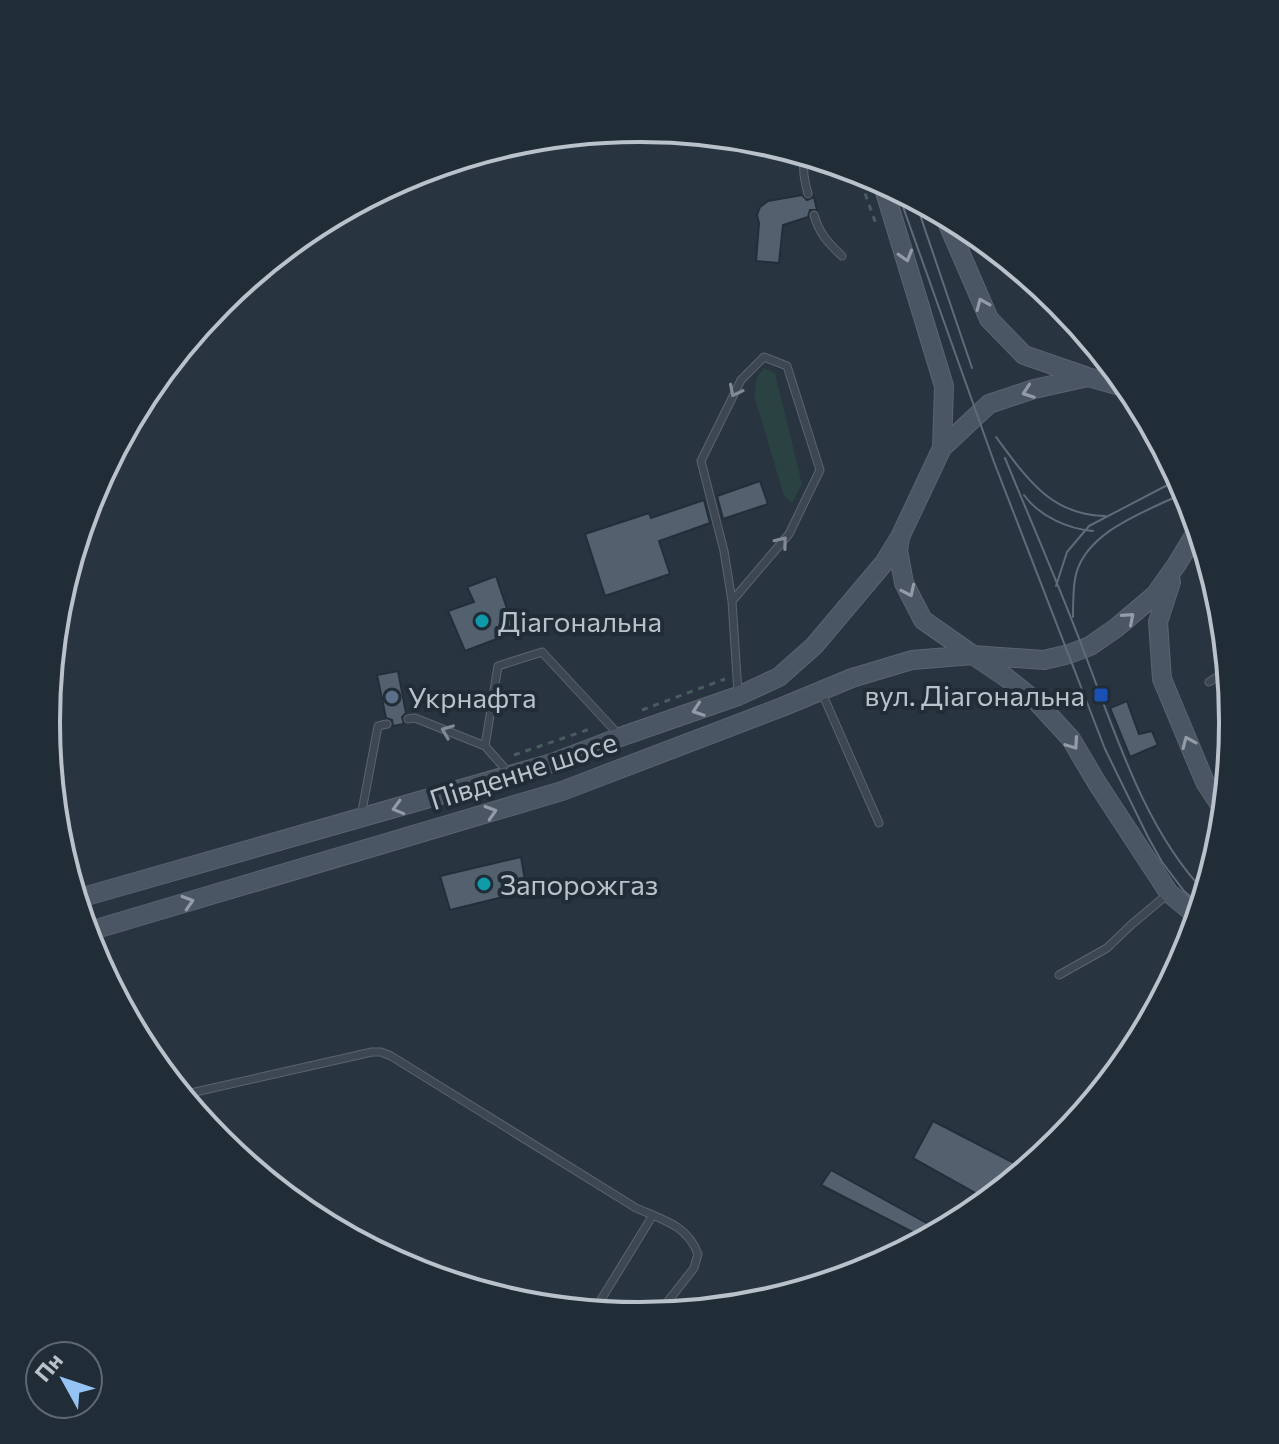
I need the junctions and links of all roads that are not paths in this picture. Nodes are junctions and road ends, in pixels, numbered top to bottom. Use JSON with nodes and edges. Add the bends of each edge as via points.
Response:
{"nodes":[{"id":1,"x":804,"y":167,"type":"edge"},
{"id":2,"x":808,"y":194,"type":"dead end"},
{"id":3,"x":887,"y":198,"type":"edge"},
{"id":4,"x":814,"y":215,"type":"dead end"},
{"id":5,"x":953,"y":235,"type":"edge"},
{"id":6,"x":842,"y":256,"type":"dead end"},
{"id":7,"x":1088,"y":377,"type":"junction"},
{"id":8,"x":1109,"y":383,"type":"edge"},
{"id":9,"x":942,"y":448,"type":"junction"},
{"id":10,"x":900,"y":537,"type":"junction"},
{"id":11,"x":1190,"y":542,"type":"edge"},
{"id":12,"x":1177,"y":564,"type":"junction"},
{"id":13,"x":732,"y":601,"type":"junction"},
{"id":14,"x":973,"y":655,"type":"junction"},
{"id":15,"x":1217,"y":677,"type":"edge"},
{"id":16,"x":1209,"y":682,"type":"dead end"},
{"id":17,"x":821,"y":691,"type":"junction"},
{"id":18,"x":738,"y":696,"type":"junction"},
{"id":19,"x":408,"y":719,"type":"dead end"},
{"id":20,"x":387,"y":724,"type":"dead end"},
{"id":21,"x":614,"y":730,"type":"junction"},
{"id":22,"x":485,"y":746,"type":"junction"},
{"id":23,"x":511,"y":775,"type":"junction"},
{"id":24,"x":1214,"y":796,"type":"edge"},
{"id":25,"x":361,"y":818,"type":"junction"},
{"id":26,"x":879,"y":823,"type":"dead end"},
{"id":27,"x":129,"y":884,"type":"junction"},
{"id":28,"x":1169,"y":893,"type":"junction"},
{"id":29,"x":87,"y":896,"type":"edge"},
{"id":30,"x":1188,"y":909,"type":"edge"},
{"id":31,"x":135,"y":918,"type":"junction"},
{"id":32,"x":98,"y":928,"type":"edge"},
{"id":33,"x":1059,"y":975,"type":"dead end"},
{"id":34,"x":194,"y":1092,"type":"edge"},
{"id":35,"x":653,"y":1215,"type":"junction"},
{"id":36,"x":601,"y":1300,"type":"edge"},
{"id":37,"x":669,"y":1300,"type":"edge"}],
"edges":[{"from":1,"to":2,"type":"lane"},
{"from":3,"to":9,"type":"main road","one_way":true,"via":[[944,386]]},
{"from":4,"to":6,"type":"lane","via":[[826,242]]},
{"from":7,"to":5,"type":"main road","one_way":true,"via":[[1024,355],[989,319]]},
{"from":7,"to":8,"type":"main road"},
{"from":7,"to":9,"type":"main road","one_way":true,"via":[[989,404]]},
{"from":9,"to":10,"type":"main road","name":"Південне шосе"},
{"from":10,"to":14,"type":"main road","one_way":true,"via":[[904,583],[923,620]]},
{"from":10,"to":18,"type":"main road","name":"Південне шосе","via":[[814,646],[779,677]]},
{"from":11,"to":12,"type":"main road"},
{"from":14,"to":12,"type":"main road","name":"Південне шосе","one_way":true,"via":[[1044,660],[1090,646],[1155,595]]},
{"from":24,"to":12,"type":"main road","one_way":true,"via":[[1162,679],[1158,622]]},
{"from":13,"to":13,"type":"lane","one_way":true,"via":[[789,534],[820,470],[787,366],[764,357],[741,380],[701,461]]},
{"from":13,"to":18,"type":"lane"},
{"from":14,"to":17,"type":"main road","name":"Південне шосе","via":[[912,660]]},
{"from":14,"to":28,"type":"main road","one_way":true,"via":[[1038,703],[1071,739]]},
{"from":15,"to":16,"type":"lane"},
{"from":17,"to":26,"type":"lane"},
{"from":31,"to":17,"type":"main road","name":"Південне шосе","one_way":true,"via":[[562,791]]},
{"from":18,"to":21,"type":"main road","name":"Південне шосе","one_way":true},
{"from":22,"to":19,"type":"lane","one_way":true},
{"from":20,"to":25,"type":"lane","via":[[378,726]]},
{"from":21,"to":22,"type":"lane","via":[[542,652],[498,666]]},
{"from":21,"to":23,"type":"main road","name":"Південне шосе","via":[[552,763]]},
{"from":22,"to":23,"type":"lane"},
{"from":23,"to":25,"type":"main road","name":"Південне шосе","one_way":true},
{"from":25,"to":27,"type":"main road","name":"Південне шосе"},
{"from":27,"to":29,"type":"main road","name":"Південне шосе"},
{"from":27,"to":31,"type":"main road"},
{"from":28,"to":30,"type":"main road"},
{"from":28,"to":33,"type":"lane","via":[[1107,948]]},
{"from":31,"to":32,"type":"main road","name":"Південне шосе"},
{"from":34,"to":35,"type":"lane","via":[[381,1052]]},
{"from":35,"to":36,"type":"lane"},
{"from":35,"to":37,"type":"lane","via":[[686,1233],[698,1254],[694,1268]]}]}
